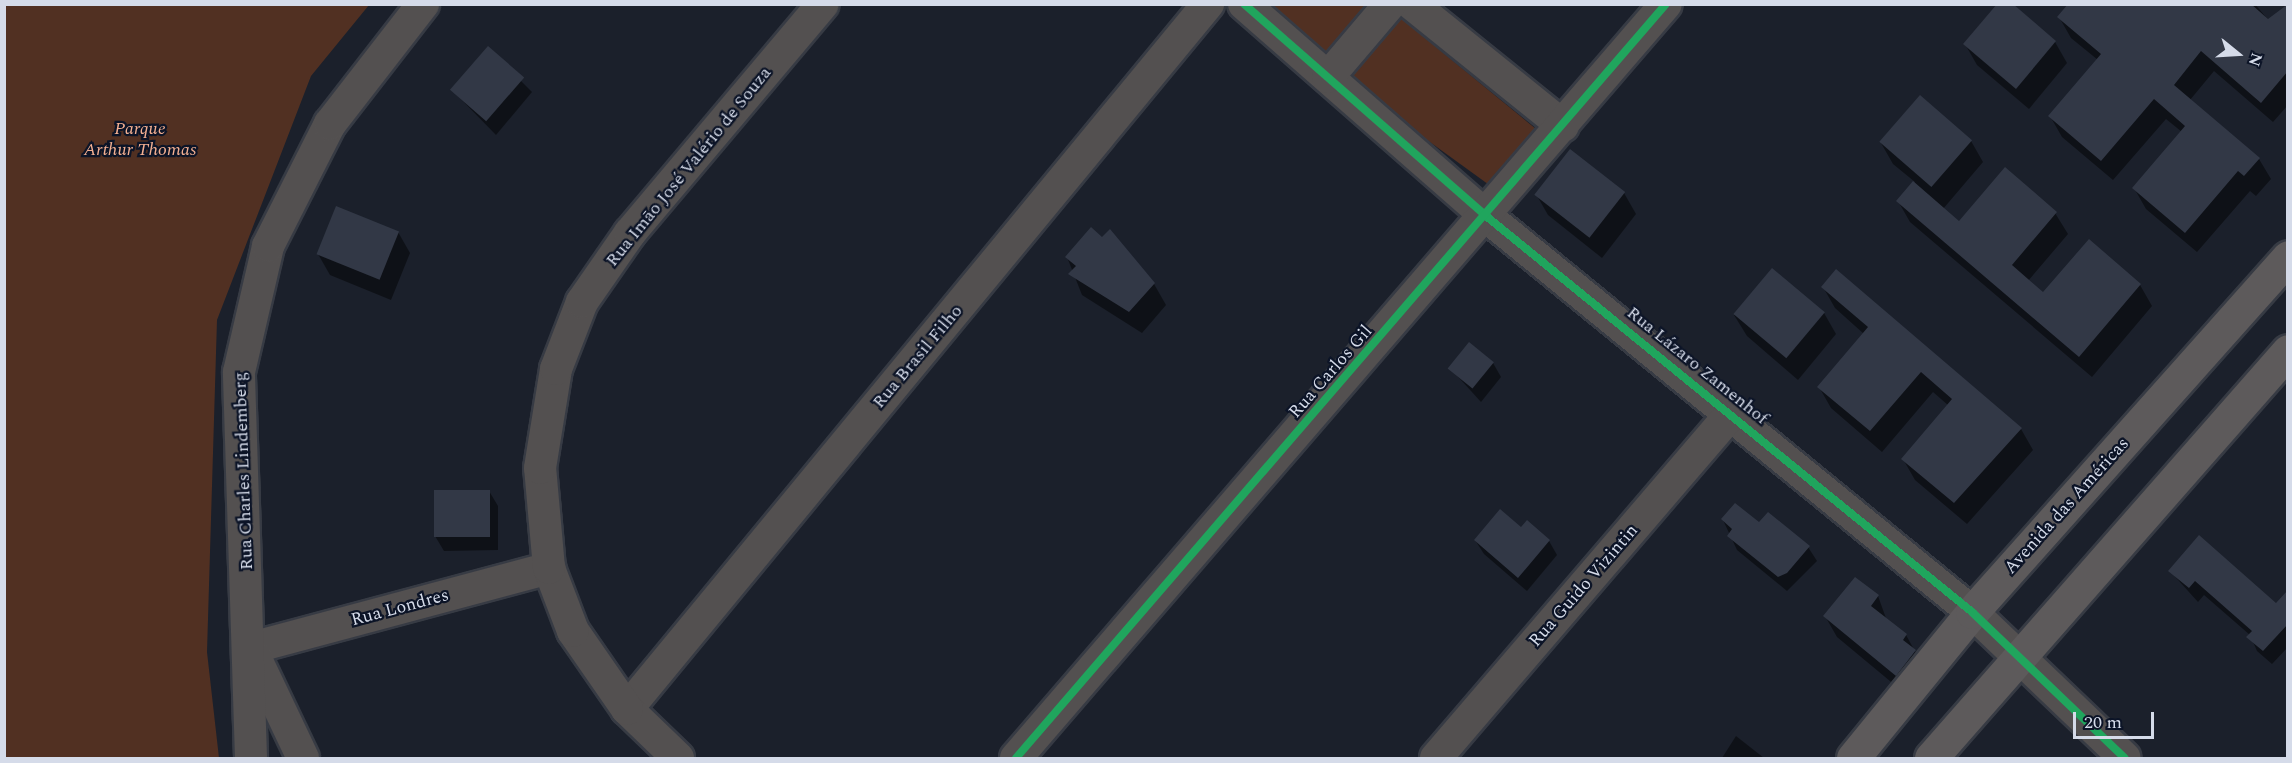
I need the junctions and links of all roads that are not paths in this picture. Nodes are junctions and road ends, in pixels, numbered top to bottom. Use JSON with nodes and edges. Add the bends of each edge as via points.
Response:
{"nodes":[{"id":1,"x":423,"y":4,"type":"edge"},
{"id":2,"x":823,"y":4,"type":"edge"},
{"id":3,"x":1208,"y":4,"type":"edge"},
{"id":4,"x":1244,"y":4,"type":"edge"},
{"id":5,"x":1390,"y":4,"type":"edge"},
{"id":6,"x":1412,"y":4,"type":"edge"},
{"id":7,"x":1666,"y":4,"type":"edge"},
{"id":8,"x":1329,"y":77,"type":"junction"},
{"id":9,"x":1563,"y":126,"type":"junction"},
{"id":10,"x":1486,"y":216,"type":"junction"},
{"id":11,"x":2288,"y":257,"type":"edge"},
{"id":12,"x":2288,"y":351,"type":"edge"},
{"id":13,"x":1732,"y":413,"type":"junction"},
{"id":14,"x":549,"y":568,"type":"junction"},
{"id":15,"x":1972,"y":612,"type":"junction"},
{"id":16,"x":251,"y":648,"type":"junction"},
{"id":17,"x":2019,"y":655,"type":"junction"},
{"id":18,"x":627,"y":709,"type":"junction"},
{"id":19,"x":251,"y":759,"type":"edge"},
{"id":20,"x":303,"y":759,"type":"edge"},
{"id":21,"x":678,"y":759,"type":"edge"},
{"id":22,"x":1016,"y":759,"type":"edge"},
{"id":23,"x":1436,"y":759,"type":"edge"},
{"id":24,"x":1852,"y":759,"type":"edge"},
{"id":25,"x":1931,"y":759,"type":"edge"},
{"id":26,"x":2125,"y":759,"type":"edge"}],
"edges":[{"from":1,"to":16,"type":"street","name":"Rua Charles Lindemberg","via":[[330,124],[268,246],[239,372]]},
{"from":2,"to":14,"type":"street","name":"Rua Imão José Valério de Souza","via":[[630,233],[582,302],[556,369],[540,468]]},
{"from":3,"to":18,"type":"street","name":"Rua Brasil Filho"},
{"from":4,"to":8,"type":"street","name":"Rua Lázaro Zamenhof"},
{"from":5,"to":8,"type":"street"},
{"from":6,"to":9,"type":"street"},
{"from":7,"to":9,"type":"street","name":"Rua Carlos Gil"},
{"from":8,"to":10,"type":"street","name":"Rua Lázaro Zamenhof"},
{"from":9,"to":10,"type":"street","name":"Rua Carlos Gil"},
{"from":10,"to":13,"type":"street","name":"Rua Lázaro Zamenhof"},
{"from":10,"to":22,"type":"street","name":"Rua Carlos Gil"},
{"from":11,"to":15,"type":"main road","name":"Avenida das Américas"},
{"from":12,"to":17,"type":"main road"},
{"from":13,"to":15,"type":"street","name":"Rua Lázaro Zamenhof"},
{"from":13,"to":23,"type":"street","name":"Rua Guido Vizintin"},
{"from":14,"to":16,"type":"street","name":"Rua Londres"},
{"from":14,"to":18,"type":"street","name":"Rua Imão José Valério de Souza","via":[[573,631]]},
{"from":15,"to":17,"type":"street","name":"Rua Lázaro Zamenhof"},
{"from":15,"to":24,"type":"main road","name":"Avenida das Américas"},
{"from":16,"to":19,"type":"street"},
{"from":16,"to":20,"type":"street","name":"Rua Charles Lindemberg"},
{"from":17,"to":25,"type":"main road"},
{"from":17,"to":26,"type":"street","name":"Rua Lázaro Zamenhof"},
{"from":18,"to":21,"type":"street","name":"Rua Imão José Valério de Souza"}]}
